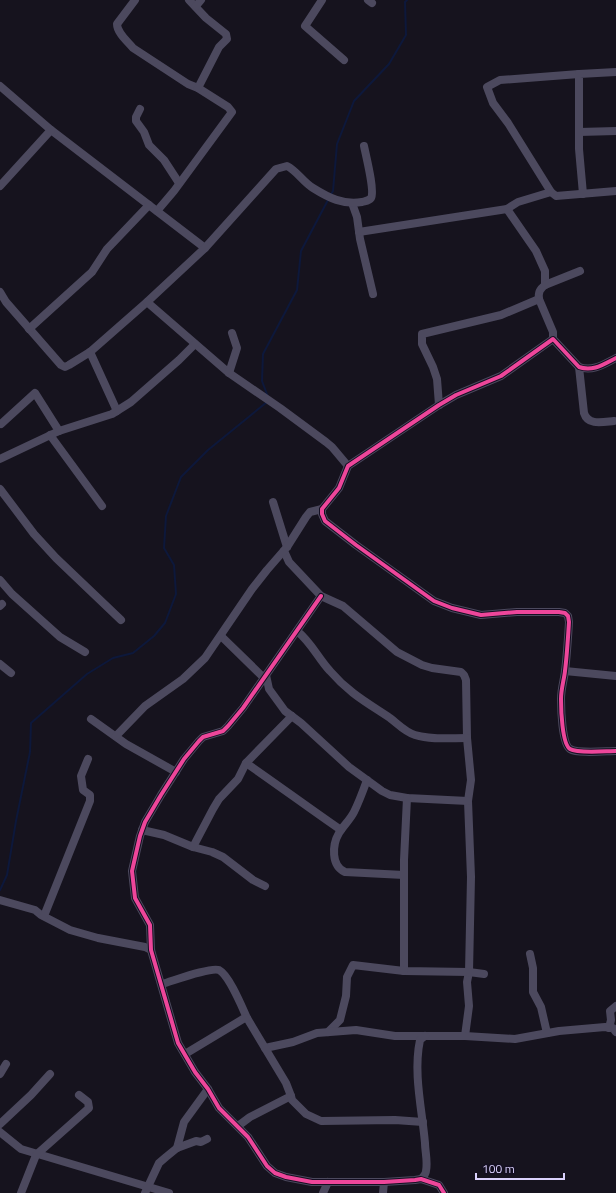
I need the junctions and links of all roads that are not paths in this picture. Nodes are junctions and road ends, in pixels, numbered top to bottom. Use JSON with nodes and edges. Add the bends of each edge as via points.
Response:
{"nodes":[{"id":1,"x":135,"y":0,"type":"edge"},
{"id":2,"x":189,"y":0,"type":"edge"},
{"id":3,"x":322,"y":0,"type":"edge"},
{"id":4,"x":199,"y":3,"type":"edge"},
{"id":5,"x":344,"y":60,"type":"dead end"},
{"id":6,"x":616,"y":72,"type":"edge"},
{"id":7,"x":580,"y":74,"type":"junction"},
{"id":8,"x":0,"y":86,"type":"edge"},
{"id":9,"x":198,"y":88,"type":"junction"},
{"id":10,"x":140,"y":109,"type":"dead end"},
{"id":11,"x":51,"y":130,"type":"junction"},
{"id":12,"x":616,"y":131,"type":"edge"},
{"id":13,"x":579,"y":132,"type":"junction"},
{"id":14,"x":364,"y":146,"type":"dead end"},
{"id":15,"x":179,"y":183,"type":"junction"},
{"id":16,"x":0,"y":186,"type":"edge"},
{"id":17,"x":616,"y":191,"type":"edge"},
{"id":18,"x":551,"y":192,"type":"junction"},
{"id":19,"x":583,"y":194,"type":"junction"},
{"id":20,"x":355,"y":203,"type":"junction"},
{"id":21,"x":150,"y":206,"type":"junction"},
{"id":22,"x":506,"y":209,"type":"junction"},
{"id":23,"x":157,"y":211,"type":"junction"},
{"id":24,"x":359,"y":232,"type":"junction"},
{"id":25,"x":204,"y":248,"type":"junction"},
{"id":26,"x":580,"y":271,"type":"dead end"},
{"id":27,"x":545,"y":285,"type":"junction"},
{"id":28,"x":0,"y":292,"type":"edge"},
{"id":29,"x":373,"y":294,"type":"dead end"},
{"id":30,"x":539,"y":299,"type":"junction"},
{"id":31,"x":147,"y":302,"type":"junction"},
{"id":32,"x":30,"y":330,"type":"junction"},
{"id":33,"x":232,"y":333,"type":"dead end"},
{"id":34,"x":553,"y":339,"type":"junction"},
{"id":35,"x":195,"y":344,"type":"junction"},
{"id":36,"x":90,"y":352,"type":"junction"},
{"id":37,"x":616,"y":358,"type":"edge"},
{"id":38,"x":580,"y":367,"type":"junction"},
{"id":39,"x":229,"y":373,"type":"junction"},
{"id":40,"x":439,"y":405,"type":"junction"},
{"id":41,"x":117,"y":411,"type":"junction"},
{"id":42,"x":614,"y":421,"type":"dead end"},
{"id":43,"x":1,"y":424,"type":"dead end"},
{"id":44,"x":59,"y":431,"type":"junction"},
{"id":45,"x":50,"y":435,"type":"junction"},
{"id":46,"x":0,"y":459,"type":"edge"},
{"id":47,"x":348,"y":466,"type":"junction"},
{"id":48,"x":0,"y":489,"type":"edge"},
{"id":49,"x":273,"y":502,"type":"dead end"},
{"id":50,"x":102,"y":506,"type":"dead end"},
{"id":51,"x":322,"y":509,"type":"junction"},
{"id":52,"x":286,"y":549,"type":"junction"},
{"id":53,"x":0,"y":580,"type":"edge"},
{"id":54,"x":321,"y":596,"type":"junction"},
{"id":55,"x":121,"y":620,"type":"dead end"},
{"id":56,"x":297,"y":631,"type":"junction"},
{"id":57,"x":221,"y":636,"type":"junction"},
{"id":58,"x":85,"y":652,"type":"dead end"},
{"id":59,"x":0,"y":664,"type":"edge"},
{"id":60,"x":565,"y":671,"type":"junction"},
{"id":61,"x":11,"y":673,"type":"dead end"},
{"id":62,"x":616,"y":676,"type":"edge"},
{"id":63,"x":265,"y":677,"type":"junction"},
{"id":64,"x":258,"y":686,"type":"junction"},
{"id":65,"x":269,"y":689,"type":"junction"},
{"id":66,"x":292,"y":716,"type":"junction"},
{"id":67,"x":91,"y":719,"type":"dead end"},
{"id":68,"x":116,"y":736,"type":"junction"},
{"id":69,"x":467,"y":738,"type":"junction"},
{"id":70,"x":616,"y":752,"type":"edge"},
{"id":71,"x":88,"y":759,"type":"dead end"},
{"id":72,"x":246,"y":763,"type":"junction"},
{"id":73,"x":176,"y":772,"type":"junction"},
{"id":74,"x":367,"y":780,"type":"junction"},
{"id":75,"x":407,"y":798,"type":"junction"},
{"id":76,"x":468,"y":801,"type":"junction"},
{"id":77,"x":142,"y":830,"type":"junction"},
{"id":78,"x":342,"y":830,"type":"junction"},
{"id":79,"x":193,"y":848,"type":"junction"},
{"id":80,"x":404,"y":875,"type":"junction"},
{"id":81,"x":265,"y":886,"type":"dead end"},
{"id":82,"x":0,"y":900,"type":"edge"},
{"id":83,"x":44,"y":916,"type":"junction"},
{"id":84,"x":151,"y":950,"type":"junction"},
{"id":85,"x":530,"y":954,"type":"dead end"},
{"id":86,"x":404,"y":971,"type":"junction"},
{"id":87,"x":469,"y":972,"type":"junction"},
{"id":88,"x":484,"y":974,"type":"dead end"},
{"id":89,"x":162,"y":984,"type":"junction"},
{"id":90,"x":616,"y":1006,"type":"edge"},
{"id":91,"x":247,"y":1018,"type":"junction"},
{"id":92,"x":612,"y":1030,"type":"edge"},
{"id":93,"x":328,"y":1032,"type":"junction"},
{"id":94,"x":547,"y":1033,"type":"junction"},
{"id":95,"x":465,"y":1036,"type":"junction"},
{"id":96,"x":422,"y":1038,"type":"junction"},
{"id":97,"x":265,"y":1048,"type":"junction"},
{"id":98,"x":185,"y":1054,"type":"junction"},
{"id":99,"x":6,"y":1064,"type":"dead end"},
{"id":100,"x":0,"y":1074,"type":"edge"},
{"id":101,"x":50,"y":1074,"type":"dead end"},
{"id":102,"x":208,"y":1089,"type":"junction"},
{"id":103,"x":79,"y":1095,"type":"dead end"},
{"id":104,"x":291,"y":1096,"type":"junction"},
{"id":105,"x":423,"y":1122,"type":"junction"},
{"id":106,"x":0,"y":1124,"type":"edge"},
{"id":107,"x":238,"y":1126,"type":"junction"},
{"id":108,"x":0,"y":1132,"type":"edge"},
{"id":109,"x":207,"y":1139,"type":"dead end"},
{"id":110,"x":177,"y":1148,"type":"junction"},
{"id":111,"x":36,"y":1155,"type":"junction"},
{"id":112,"x":421,"y":1179,"type":"junction"},
{"id":113,"x":325,"y":1182,"type":"junction"},
{"id":114,"x":384,"y":1182,"type":"junction"},
{"id":115,"x":146,"y":1190,"type":"edge"},
{"id":116,"x":323,"y":1192,"type":"edge"},
{"id":117,"x":21,"y":1193,"type":"edge"},
{"id":118,"x":169,"y":1193,"type":"edge"},
{"id":119,"x":383,"y":1193,"type":"edge"},
{"id":120,"x":444,"y":1193,"type":"edge"}],
"edges":[{"from":1,"to":9,"type":"street","via":[[117,24],[118,29],[133,48]]},
{"from":2,"to":4,"type":"street"},
{"from":3,"to":5,"type":"street","via":[[305,26]]},
{"from":4,"to":9,"type":"street","via":[[206,18],[226,34],[227,38]]},
{"from":6,"to":7,"type":"street"},
{"from":7,"to":13,"type":"street"},
{"from":7,"to":18,"type":"street","via":[[500,80],[487,87],[493,103]]},
{"from":8,"to":11,"type":"street"},
{"from":9,"to":15,"type":"street","via":[[232,112]]},
{"from":10,"to":15,"type":"street","via":[[136,121],[149,145],[164,160]]},
{"from":11,"to":16,"type":"street"},
{"from":11,"to":21,"type":"street"},
{"from":12,"to":13,"type":"street"},
{"from":13,"to":19,"type":"street"},
{"from":14,"to":20,"type":"street","via":[[372,194],[368,200]]},
{"from":15,"to":23,"type":"street"},
{"from":17,"to":19,"type":"street"},
{"from":18,"to":19,"type":"street","via":[[556,196]]},
{"from":18,"to":22,"type":"street","via":[[518,202]]},
{"from":20,"to":24,"type":"street"},
{"from":20,"to":25,"type":"street","via":[[344,203],[334,199],[313,188],[291,168],[282,167],[276,169]]},
{"from":21,"to":23,"type":"street"},
{"from":21,"to":32,"type":"street","via":[[107,250],[92,272]]},
{"from":22,"to":24,"type":"street"},
{"from":22,"to":27,"type":"street","via":[[536,251],[545,271]]},
{"from":23,"to":25,"type":"street"},
{"from":24,"to":29,"type":"street"},
{"from":25,"to":31,"type":"street"},
{"from":26,"to":27,"type":"street"},
{"from":27,"to":30,"type":"street","via":[[540,289]]},
{"from":28,"to":32,"type":"street"},
{"from":30,"to":34,"type":"street","via":[[553,332]]},
{"from":30,"to":40,"type":"street","via":[[501,315],[422,334],[422,344],[437,379]]},
{"from":31,"to":35,"type":"street"},
{"from":31,"to":36,"type":"street"},
{"from":32,"to":36,"type":"street","via":[[61,365],[69,365]]},
{"from":33,"to":39,"type":"street","via":[[237,348]]},
{"from":34,"to":38,"type":"street"},
{"from":34,"to":40,"type":"street","via":[[501,376]]},
{"from":35,"to":39,"type":"street"},
{"from":35,"to":41,"type":"street","via":[[131,402]]},
{"from":36,"to":41,"type":"street"},
{"from":37,"to":38,"type":"street","via":[[591,370]]},
{"from":38,"to":42,"type":"street","via":[[585,418],[593,422]]},
{"from":39,"to":47,"type":"street","via":[[326,442]]},
{"from":40,"to":47,"type":"street"},
{"from":41,"to":44,"type":"street","via":[[103,418]]},
{"from":43,"to":44,"type":"street","via":[[35,393]]},
{"from":44,"to":45,"type":"street"},
{"from":45,"to":46,"type":"street"},
{"from":45,"to":50,"type":"street"},
{"from":47,"to":51,"type":"street","via":[[339,488]]},
{"from":48,"to":55,"type":"street","via":[[56,558]]},
{"from":49,"to":52,"type":"street"},
{"from":51,"to":52,"type":"street","via":[[310,512]]},
{"from":51,"to":60,"type":"street","via":[[322,517],[325,520],[434,601],[481,615],[517,612],[565,613],[569,622]]},
{"from":52,"to":54,"type":"street","via":[[289,562]]},
{"from":52,"to":57,"type":"street","via":[[252,589]]},
{"from":53,"to":58,"type":"street","via":[[22,604],[60,637]]},
{"from":54,"to":56,"type":"street"},
{"from":54,"to":69,"type":"street","via":[[343,606],[397,652],[432,668],[461,672],[466,680]]},
{"from":56,"to":63,"type":"street"},
{"from":56,"to":69,"type":"street","via":[[350,692],[405,730],[424,737]]},
{"from":57,"to":63,"type":"street"},
{"from":57,"to":68,"type":"street","via":[[205,658],[183,679],[145,706]]},
{"from":59,"to":61,"type":"street"},
{"from":60,"to":62,"type":"street"},
{"from":60,"to":70,"type":"street","via":[[561,705],[567,746],[572,750]]},
{"from":63,"to":64,"type":"street"},
{"from":63,"to":65,"type":"street"},
{"from":64,"to":65,"type":"street"},
{"from":64,"to":73,"type":"street","via":[[228,726],[203,737]]},
{"from":65,"to":66,"type":"street","via":[[285,711]]},
{"from":66,"to":72,"type":"street"},
{"from":66,"to":74,"type":"street","via":[[349,768]]},
{"from":67,"to":68,"type":"street"},
{"from":68,"to":73,"type":"street"},
{"from":69,"to":76,"type":"street","via":[[470,780]]},
{"from":71,"to":83,"type":"street","via":[[81,776],[83,790],[90,795],[90,801]]},
{"from":72,"to":78,"type":"street"},
{"from":72,"to":79,"type":"street","via":[[236,783],[213,809]]},
{"from":73,"to":77,"type":"street"},
{"from":74,"to":75,"type":"street","via":[[390,795]]},
{"from":74,"to":78,"type":"street","via":[[354,812]]},
{"from":75,"to":76,"type":"street"},
{"from":75,"to":80,"type":"street"},
{"from":76,"to":87,"type":"street","via":[[471,877]]},
{"from":77,"to":79,"type":"street","via":[[164,835]]},
{"from":77,"to":84,"type":"street","via":[[132,871],[135,898],[150,925]]},
{"from":78,"to":80,"type":"street","via":[[334,846],[335,859],[340,870]]},
{"from":79,"to":81,"type":"street","via":[[224,857],[248,877]]},
{"from":80,"to":86,"type":"street"},
{"from":82,"to":83,"type":"street","via":[[34,910]]},
{"from":83,"to":84,"type":"street","via":[[70,930]]},
{"from":84,"to":89,"type":"street"},
{"from":85,"to":94,"type":"street","via":[[533,992],[541,1007]]},
{"from":86,"to":87,"type":"street"},
{"from":86,"to":93,"type":"street","via":[[353,965],[347,978],[340,1020]]},
{"from":87,"to":88,"type":"street"},
{"from":87,"to":95,"type":"street","via":[[469,1006]]},
{"from":89,"to":91,"type":"street","via":[[208,970],[218,970],[225,975]]},
{"from":89,"to":98,"type":"street","via":[[178,1043]]},
{"from":90,"to":92,"type":"street","via":[[610,1011]]},
{"from":91,"to":97,"type":"street"},
{"from":91,"to":98,"type":"street"},
{"from":92,"to":94,"type":"street"},
{"from":93,"to":96,"type":"street","via":[[356,1030]]},
{"from":93,"to":97,"type":"street"},
{"from":94,"to":95,"type":"street","via":[[515,1039]]},
{"from":95,"to":96,"type":"street"},
{"from":96,"to":105,"type":"street","via":[[417,1055]]},
{"from":97,"to":104,"type":"street"},
{"from":98,"to":102,"type":"street"},
{"from":99,"to":100,"type":"street"},
{"from":101,"to":106,"type":"street"},
{"from":102,"to":107,"type":"street","via":[[219,1108]]},
{"from":102,"to":110,"type":"street","via":[[184,1122]]},
{"from":103,"to":111,"type":"street","via":[[88,1102],[89,1108]]},
{"from":104,"to":105,"type":"street","via":[[306,1114],[321,1121]]},
{"from":104,"to":107,"type":"street"},
{"from":105,"to":112,"type":"street","via":[[426,1170]]},
{"from":107,"to":113,"type":"street","via":[[275,1173],[307,1181]]},
{"from":108,"to":111,"type":"street","via":[[21,1149]]},
{"from":109,"to":110,"type":"street"},
{"from":110,"to":115,"type":"street","via":[[159,1163]]},
{"from":111,"to":115,"type":"street"},
{"from":111,"to":117,"type":"street"},
{"from":112,"to":114,"type":"street"},
{"from":112,"to":120,"type":"street","via":[[439,1185]]},
{"from":113,"to":114,"type":"street"},
{"from":113,"to":116,"type":"street"},
{"from":114,"to":119,"type":"street"},
{"from":115,"to":118,"type":"street"}]}
